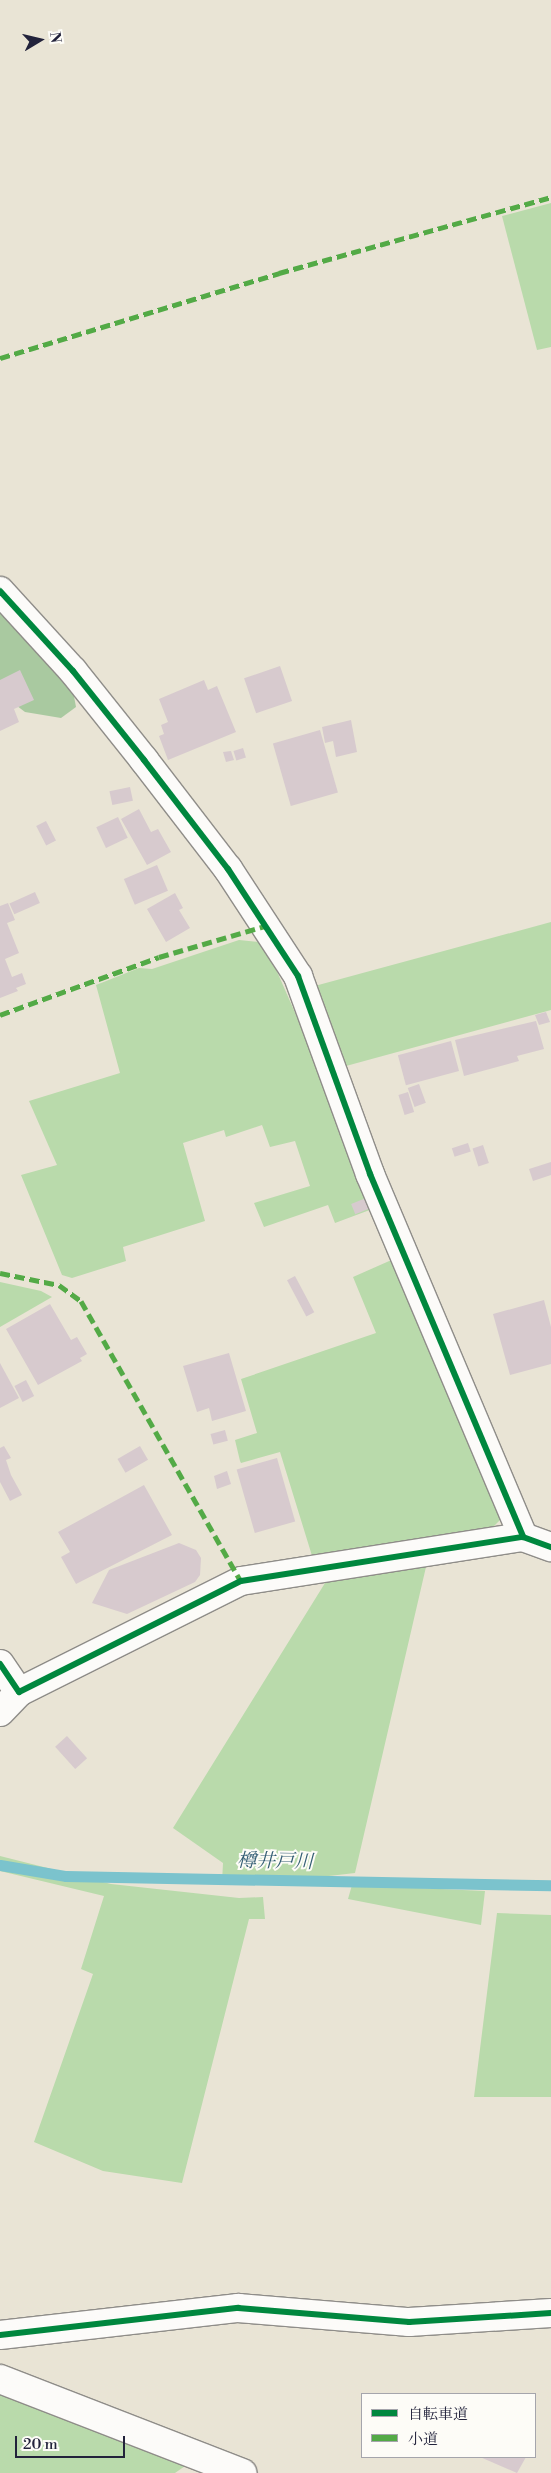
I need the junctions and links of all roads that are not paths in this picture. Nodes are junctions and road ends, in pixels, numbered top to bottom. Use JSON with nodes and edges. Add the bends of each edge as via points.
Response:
{"nodes":[{"id":1,"x":0,"y":591,"type":"edge"},
{"id":2,"x":523,"y":1537,"type":"junction"},
{"id":3,"x":551,"y":1547,"type":"edge"},
{"id":4,"x":0,"y":1664,"type":"edge"},
{"id":5,"x":19,"y":1692,"type":"junction"},
{"id":6,"x":0,"y":1712,"type":"edge"},
{"id":7,"x":551,"y":2313,"type":"edge"},
{"id":8,"x":0,"y":2335,"type":"edge"},
{"id":9,"x":0,"y":2379,"type":"edge"},
{"id":10,"x":242,"y":2473,"type":"edge"}],
"edges":[{"from":1,"to":2,"type":"street","via":[[73,671],[144,760],[228,869],[298,976],[370,1174]]},
{"from":2,"to":3,"type":"street"},
{"from":2,"to":5,"type":"street","via":[[241,1581]]},
{"from":4,"to":5,"type":"street"},
{"from":5,"to":6,"type":"street"},
{"from":7,"to":8,"type":"street","via":[[408,2322],[238,2308]]},
{"from":9,"to":10,"type":"street"}]}
